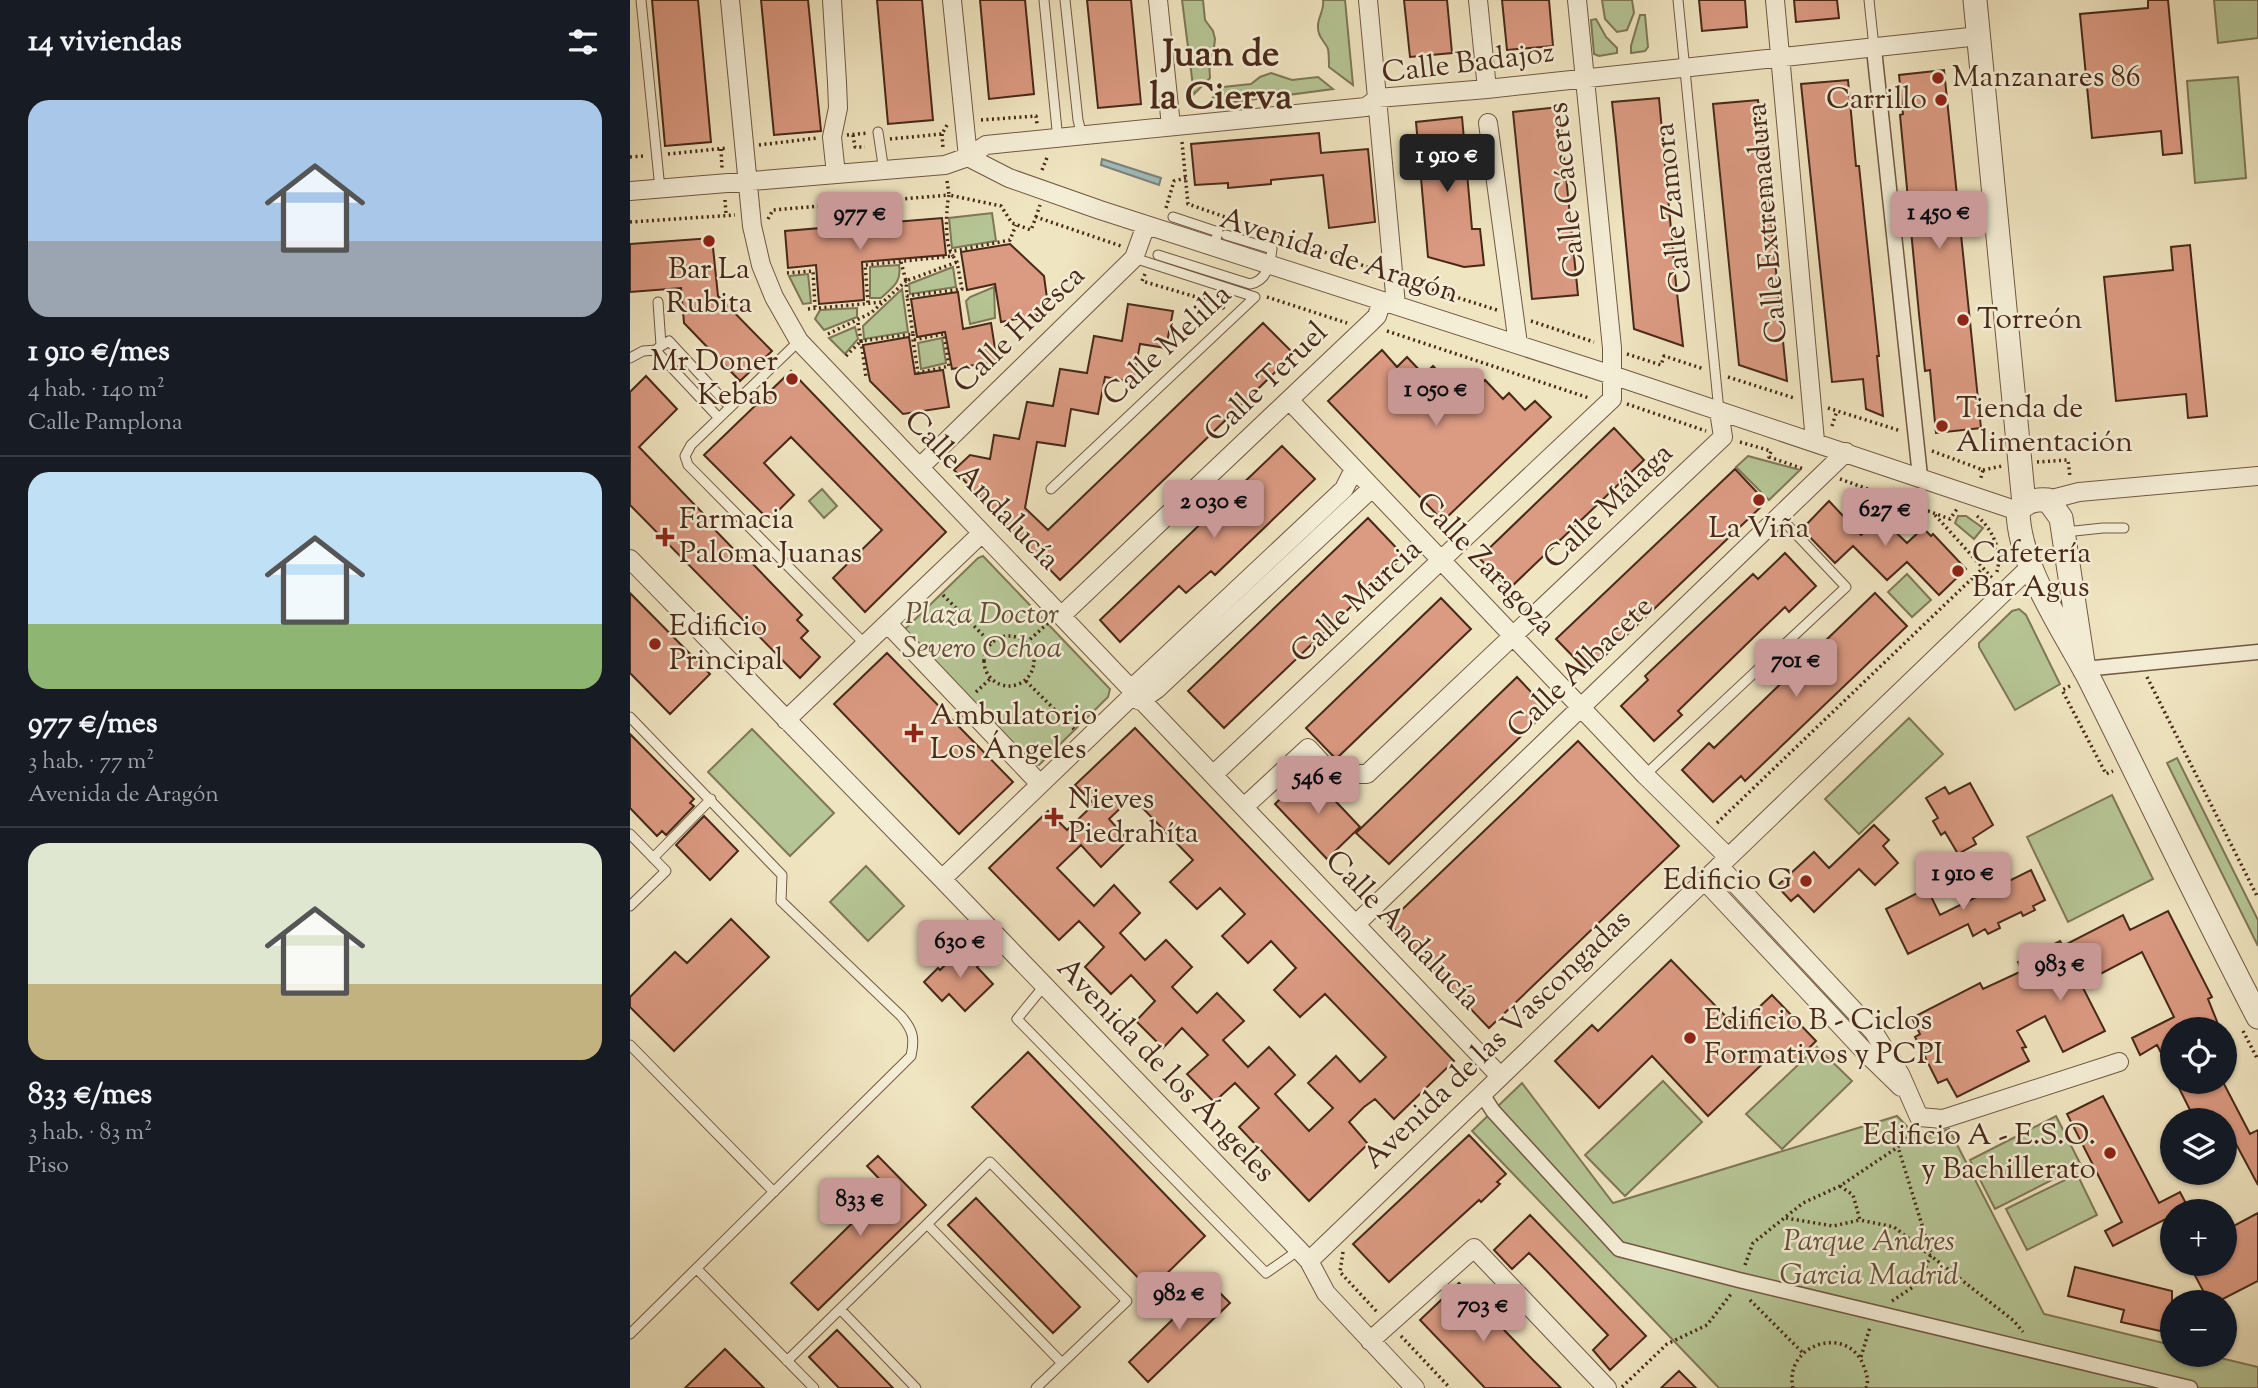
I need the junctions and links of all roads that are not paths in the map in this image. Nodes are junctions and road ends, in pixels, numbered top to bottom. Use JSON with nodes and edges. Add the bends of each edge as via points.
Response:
{"nodes":[{"id":1,"x":641,"y":0,"type":"edge"},
{"id":2,"x":730,"y":0,"type":"edge"},
{"id":3,"x":832,"y":0,"type":"edge"},
{"id":4,"x":952,"y":0,"type":"edge"},
{"id":5,"x":1044,"y":0,"type":"edge"},
{"id":6,"x":1065,"y":0,"type":"edge"},
{"id":7,"x":1158,"y":0,"type":"edge"},
{"id":8,"x":1368,"y":0,"type":"edge"},
{"id":9,"x":1478,"y":0,"type":"edge"},
{"id":10,"x":1577,"y":0,"type":"edge"},
{"id":11,"x":1678,"y":0,"type":"edge"},
{"id":12,"x":1775,"y":0,"type":"edge"},
{"id":13,"x":1869,"y":0,"type":"edge"},
{"id":14,"x":1975,"y":0,"type":"edge"},
{"id":15,"x":1979,"y":36,"type":"junction"},
{"id":16,"x":1874,"y":49,"type":"junction"},
{"id":17,"x":1781,"y":57,"type":"junction"},
{"id":18,"x":1685,"y":68,"type":"junction"},
{"id":19,"x":1585,"y":79,"type":"junction"},
{"id":20,"x":1487,"y":89,"type":"junction"},
{"id":21,"x":1378,"y":97,"type":"junction"},
{"id":22,"x":1488,"y":124,"type":"dead end"},
{"id":23,"x":1171,"y":126,"type":"junction"},
{"id":24,"x":966,"y":127,"type":"junction"},
{"id":25,"x":878,"y":132,"type":"road end"},
{"id":26,"x":1088,"y":135,"type":"junction"},
{"id":27,"x":1018,"y":142,"type":"junction"},
{"id":28,"x":1048,"y":143,"type":"junction"},
{"id":29,"x":986,"y":145,"type":"junction"},
{"id":30,"x":968,"y":157,"type":"junction"},
{"id":31,"x":884,"y":171,"type":"junction"},
{"id":32,"x":836,"y":174,"type":"junction"},
{"id":33,"x":1009,"y":178,"type":"junction"},
{"id":34,"x":746,"y":181,"type":"junction"},
{"id":35,"x":660,"y":188,"type":"junction"},
{"id":36,"x":630,"y":191,"type":"edge"},
{"id":37,"x":1173,"y":217,"type":"dead end"},
{"id":38,"x":1146,"y":225,"type":"junction"},
{"id":39,"x":1220,"y":240,"type":"junction"},
{"id":40,"x":1158,"y":255,"type":"dead end"},
{"id":41,"x":1140,"y":258,"type":"junction"},
{"id":42,"x":1270,"y":264,"type":"junction"},
{"id":43,"x":658,"y":302,"type":"dead end"},
{"id":44,"x":1389,"y":303,"type":"junction"},
{"id":45,"x":799,"y":341,"type":"junction"},
{"id":46,"x":1518,"y":344,"type":"junction"},
{"id":47,"x":659,"y":348,"type":"junction"},
{"id":48,"x":630,"y":358,"type":"edge"},
{"id":49,"x":1612,"y":375,"type":"junction"},
{"id":50,"x":1290,"y":401,"type":"junction"},
{"id":51,"x":730,"y":407,"type":"junction"},
{"id":52,"x":1718,"y":411,"type":"junction"},
{"id":53,"x":719,"y":418,"type":"junction"},
{"id":54,"x":1815,"y":442,"type":"junction"},
{"id":55,"x":1846,"y":452,"type":"junction"},
{"id":56,"x":920,"y":467,"type":"junction"},
{"id":57,"x":1354,"y":469,"type":"junction"},
{"id":58,"x":1920,"y":476,"type":"junction"},
{"id":59,"x":2258,"y":476,"type":"edge"},
{"id":60,"x":1372,"y":488,"type":"junction"},
{"id":61,"x":1051,"y":489,"type":"dead end"},
{"id":62,"x":2048,"y":500,"type":"junction"},
{"id":63,"x":2021,"y":507,"type":"junction"},
{"id":64,"x":1779,"y":516,"type":"junction"},
{"id":65,"x":2124,"y":528,"type":"dead end"},
{"id":66,"x":2065,"y":532,"type":"junction"},
{"id":67,"x":982,"y":533,"type":"junction"},
{"id":68,"x":630,"y":559,"type":"edge"},
{"id":69,"x":1442,"y":561,"type":"junction"},
{"id":70,"x":2033,"y":574,"type":"junction"},
{"id":71,"x":2069,"y":576,"type":"junction"},
{"id":72,"x":1055,"y":619,"type":"junction"},
{"id":73,"x":888,"y":624,"type":"junction"},
{"id":74,"x":1514,"y":636,"type":"junction"},
{"id":75,"x":866,"y":645,"type":"junction"},
{"id":76,"x":2258,"y":652,"type":"edge"},
{"id":77,"x":2084,"y":669,"type":"junction"},
{"id":78,"x":1135,"y":695,"type":"junction"},
{"id":79,"x":1581,"y":706,"type":"junction"},
{"id":80,"x":630,"y":717,"type":"edge"},
{"id":81,"x":786,"y":720,"type":"junction"},
{"id":82,"x":1213,"y":775,"type":"junction"},
{"id":83,"x":1646,"y":775,"type":"junction"},
{"id":84,"x":1040,"y":784,"type":"junction"},
{"id":85,"x":711,"y":799,"type":"junction"},
{"id":86,"x":1244,"y":807,"type":"junction"},
{"id":87,"x":630,"y":834,"type":"edge"},
{"id":88,"x":653,"y":858,"type":"junction"},
{"id":89,"x":1723,"y":861,"type":"junction"},
{"id":90,"x":942,"y":879,"type":"junction"},
{"id":91,"x":1704,"y":880,"type":"junction"},
{"id":92,"x":630,"y":906,"type":"edge"},
{"id":93,"x":1356,"y":924,"type":"junction"},
{"id":94,"x":1044,"y":986,"type":"junction"},
{"id":95,"x":2258,"y":1017,"type":"edge"},
{"id":96,"x":630,"y":1045,"type":"edge"},
{"id":97,"x":2119,"y":1062,"type":"dead end"},
{"id":98,"x":1500,"y":1076,"type":"junction"},
{"id":99,"x":1907,"y":1091,"type":"junction"},
{"id":100,"x":1482,"y":1094,"type":"junction"},
{"id":101,"x":774,"y":1192,"type":"junction"},
{"id":102,"x":927,"y":1224,"type":"junction"},
{"id":103,"x":1303,"y":1256,"type":"junction"},
{"id":104,"x":697,"y":1269,"type":"junction"},
{"id":105,"x":840,"y":1309,"type":"junction"},
{"id":106,"x":630,"y":1334,"type":"edge"},
{"id":107,"x":1370,"y":1341,"type":"junction"},
{"id":108,"x":787,"y":1360,"type":"junction"},
{"id":109,"x":1062,"y":1362,"type":"junction"},
{"id":110,"x":814,"y":1388,"type":"edge"},
{"id":111,"x":916,"y":1388,"type":"edge"},
{"id":112,"x":1035,"y":1388,"type":"edge"},
{"id":113,"x":1415,"y":1388,"type":"edge"},
{"id":114,"x":1607,"y":1388,"type":"edge"},
{"id":115,"x":2190,"y":1388,"type":"edge"}],
"edges":[{"from":1,"to":35,"type":"lane"},
{"from":2,"to":34,"type":"street","name":"Calle Andalucía"},
{"from":3,"to":32,"type":"street","via":[[838,108],[832,137]]},
{"from":4,"to":24,"type":"street"},
{"from":5,"to":28,"type":"lane","via":[[1057,130]]},
{"from":6,"to":26,"type":"lane","via":[[1078,120]]},
{"from":7,"to":23,"type":"street"},
{"from":8,"to":21,"type":"street"},
{"from":9,"to":20,"type":"street"},
{"from":10,"to":19,"type":"street","name":"Calle Cáceres"},
{"from":11,"to":18,"type":"lane","name":"Calle Zamora"},
{"from":12,"to":17,"type":"street","name":"Calle Extremadura"},
{"from":13,"to":16,"type":"lane"},
{"from":14,"to":15,"type":"street"},
{"from":15,"to":16,"type":"street","name":"Calle Badajoz"},
{"from":15,"to":63,"type":"street"},
{"from":16,"to":17,"type":"street","name":"Calle Badajoz"},
{"from":16,"to":58,"type":"street"},
{"from":17,"to":18,"type":"street","name":"Calle Badajoz"},
{"from":17,"to":54,"type":"street","name":"Calle Extremadura"},
{"from":18,"to":19,"type":"street","name":"Calle Badajoz"},
{"from":18,"to":52,"type":"lane","name":"Calle Zamora"},
{"from":19,"to":20,"type":"street","name":"Calle Badajoz"},
{"from":19,"to":49,"type":"street","name":"Calle Cáceres"},
{"from":20,"to":21,"type":"street","name":"Calle Badajoz"},
{"from":21,"to":23,"type":"street","name":"Calle Badajoz","via":[[1366,107]]},
{"from":21,"to":44,"type":"street"},
{"from":22,"to":46,"type":"street"},
{"from":23,"to":26,"type":"street","name":"Calle Badajoz"},
{"from":24,"to":29,"type":"street","via":[[971,140]]},
{"from":24,"to":30,"type":"street"},
{"from":25,"to":31,"type":"lane"},
{"from":26,"to":28,"type":"street","name":"Calle Badajoz"},
{"from":27,"to":28,"type":"street","name":"Calle Badajoz"},
{"from":27,"to":29,"type":"street","name":"Calle Badajoz"},
{"from":27,"to":33,"type":"street","via":[[1009,155]]},
{"from":29,"to":30,"type":"street","name":"Calle Badajoz"},
{"from":30,"to":31,"type":"street","via":[[945,165]]},
{"from":30,"to":33,"type":"street","name":"Avenida de Aragón"},
{"from":31,"to":32,"type":"street"},
{"from":32,"to":34,"type":"street"},
{"from":33,"to":38,"type":"street","name":"Avenida de Aragón"},
{"from":34,"to":35,"type":"street"},
{"from":34,"to":45,"type":"street","name":"Calle Andalucía","via":[[761,265]]},
{"from":35,"to":36,"type":"street"},
{"from":37,"to":39,"type":"lane","via":[[1218,232]]},
{"from":38,"to":39,"type":"street","name":"Avenida de Aragón"},
{"from":38,"to":41,"type":"street","name":"Calle Huesca"},
{"from":39,"to":42,"type":"street","name":"Avenida de Aragón"},
{"from":40,"to":42,"type":"lane","via":[[1250,284],[1257,283]]},
{"from":41,"to":56,"type":"street","name":"Calle Huesca"},
{"from":41,"to":61,"type":"lane","name":"Calle Melilla","via":[[1255,298]]},
{"from":42,"to":44,"type":"street","name":"Avenida de Aragón"},
{"from":43,"to":47,"type":"lane"},
{"from":44,"to":46,"type":"street","name":"Avenida de Aragón"},
{"from":44,"to":50,"type":"street","name":"Calle Teruel"},
{"from":45,"to":51,"type":"lane"},
{"from":45,"to":56,"type":"street","name":"Calle Andalucía"},
{"from":46,"to":49,"type":"street","name":"Avenida de Aragón"},
{"from":47,"to":48,"type":"lane"},
{"from":47,"to":51,"type":"lane","via":[[669,341]]},
{"from":47,"to":53,"type":"lane"},
{"from":49,"to":52,"type":"street","name":"Avenida de Aragón"},
{"from":49,"to":69,"type":"street","name":"Calle Murcia","via":[[1612,399]]},
{"from":50,"to":57,"type":"street","name":"Calle Zaragoza"},
{"from":50,"to":72,"type":"street","name":"Calle Teruel"},
{"from":51,"to":53,"type":"lane"},
{"from":52,"to":54,"type":"street","name":"Avenida de Aragón"},
{"from":52,"to":74,"type":"street","name":"Calle Málaga","via":[[1723,437]]},
{"from":53,"to":75,"type":"lane","via":[[691,445],[685,456],[688,465]]},
{"from":54,"to":55,"type":"street","name":"Avenida de Aragón"},
{"from":55,"to":58,"type":"street","name":"Avenida de Aragón"},
{"from":55,"to":64,"type":"street","name":"Calle Albacete"},
{"from":56,"to":67,"type":"street","name":"Calle Andalucía"},
{"from":57,"to":60,"type":"street","name":"Calle Zaragoza"},
{"from":57,"to":78,"type":"street","via":[[1344,489]]},
{"from":58,"to":63,"type":"street","name":"Avenida de Aragón"},
{"from":59,"to":62,"type":"street","via":[[2080,492]]},
{"from":60,"to":69,"type":"street","name":"Calle Zaragoza"},
{"from":60,"to":78,"type":"street","via":[[1157,689]]},
{"from":62,"to":63,"type":"street","via":[[2036,499]]},
{"from":62,"to":66,"type":"street"},
{"from":63,"to":70,"type":"street","via":[[2018,522]]},
{"from":64,"to":79,"type":"street","name":"Calle Albacete"},
{"from":64,"to":83,"type":"lane","via":[[1846,587]]},
{"from":65,"to":66,"type":"lane"},
{"from":66,"to":71,"type":"street"},
{"from":67,"to":72,"type":"street","name":"Calle Andalucía"},
{"from":67,"to":73,"type":"street"},
{"from":68,"to":81,"type":"street","name":"Avenida de los Ángeles"},
{"from":69,"to":74,"type":"street","name":"Calle Zaragoza"},
{"from":69,"to":82,"type":"street","name":"Calle Murcia"},
{"from":70,"to":71,"type":"street","via":[[2048,585],[2064,582]]},
{"from":70,"to":77,"type":"street"},
{"from":70,"to":89,"type":"street","name":"Avenida de las Vascongadas","via":[[1999,586]]},
{"from":71,"to":77,"type":"street"},
{"from":72,"to":78,"type":"street","name":"Calle Andalucía"},
{"from":73,"to":75,"type":"street"},
{"from":73,"to":84,"type":"street"},
{"from":74,"to":79,"type":"street","name":"Calle Zaragoza"},
{"from":74,"to":86,"type":"street","via":[[1367,774],[1332,774],[1308,748]]},
{"from":75,"to":81,"type":"street"},
{"from":76,"to":77,"type":"street"},
{"from":77,"to":95,"type":"street"},
{"from":78,"to":82,"type":"street","name":"Calle Andalucía"},
{"from":78,"to":84,"type":"street"},
{"from":79,"to":83,"type":"street","name":"Calle Zaragoza"},
{"from":79,"to":93,"type":"street","name":"Calle Albacete"},
{"from":80,"to":85,"type":"lane"},
{"from":81,"to":90,"type":"street","name":"Avenida de los Ángeles"},
{"from":82,"to":86,"type":"street","name":"Calle Andalucía"},
{"from":83,"to":89,"type":"street","name":"Calle Zaragoza","via":[[1705,834]]},
{"from":84,"to":90,"type":"street"},
{"from":85,"to":88,"type":"lane"},
{"from":85,"to":101,"type":"lane","via":[[782,875],[781,901],[901,1016],[915,1040],[911,1056]]},
{"from":86,"to":93,"type":"street","name":"Calle Andalucía"},
{"from":87,"to":88,"type":"lane"},
{"from":88,"to":92,"type":"lane","via":[[666,871]]},
{"from":89,"to":91,"type":"street","name":"Avenida de las Vascongadas"},
{"from":89,"to":99,"type":"street","name":"Calle Zaragoza","via":[[1873,1031]]},
{"from":90,"to":94,"type":"street","name":"Avenida de los Ángeles"},
{"from":91,"to":98,"type":"street","name":"Avenida de las Vascongadas"},
{"from":91,"to":99,"type":"street","name":"Calle Zaragoza"},
{"from":93,"to":98,"type":"street","name":"Calle Andalucía"},
{"from":94,"to":103,"type":"street","name":"Avenida de los Ángeles"},
{"from":94,"to":103,"type":"lane","via":[[1017,1018],[1266,1273]]},
{"from":96,"to":101,"type":"lane"},
{"from":97,"to":99,"type":"street","name":"Calle Zaragoza","via":[[1943,1119],[1919,1117]]},
{"from":98,"to":100,"type":"street","name":"Avenida de las Vascongadas"},
{"from":100,"to":103,"type":"street","name":"Avenida de las Vascongadas"},
{"from":100,"to":115,"type":"street","via":[[1619,1249],[1738,1283]]},
{"from":101,"to":104,"type":"lane"},
{"from":102,"to":105,"type":"lane"},
{"from":102,"to":109,"type":"lane"},
{"from":102,"to":109,"type":"lane","via":[[990,1161],[1127,1301]]},
{"from":103,"to":107,"type":"street","name":"Avenida de los Ángeles","via":[[1326,1293]]},
{"from":104,"to":106,"type":"lane"},
{"from":104,"to":108,"type":"lane"},
{"from":105,"to":108,"type":"lane"},
{"from":105,"to":111,"type":"lane"},
{"from":107,"to":113,"type":"street","name":"Avenida de los Ángeles"},
{"from":107,"to":114,"type":"street","via":[[1474,1248]]},
{"from":108,"to":110,"type":"lane"},
{"from":109,"to":112,"type":"lane"}]}
